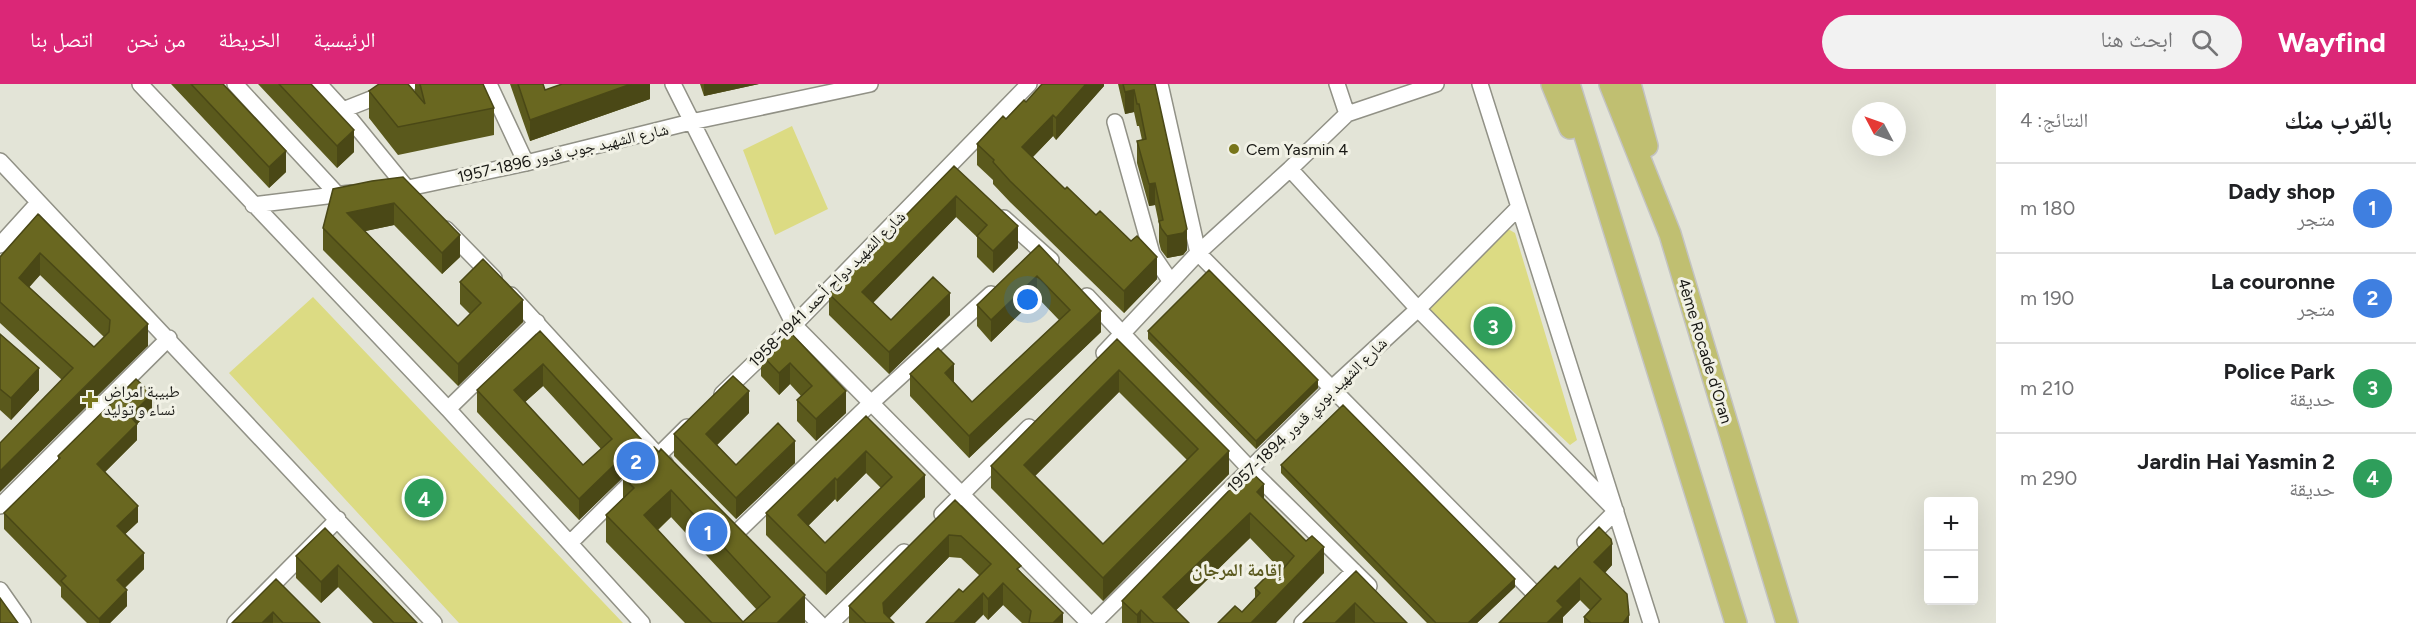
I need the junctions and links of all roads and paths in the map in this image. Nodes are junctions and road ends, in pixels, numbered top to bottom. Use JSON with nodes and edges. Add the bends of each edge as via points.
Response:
{"nodes":[{"id":1,"x":140,"y":84,"type":"edge"},
{"id":2,"x":235,"y":84,"type":"edge"},
{"id":3,"x":319,"y":84,"type":"edge"},
{"id":4,"x":409,"y":84,"type":"edge"},
{"id":5,"x":489,"y":84,"type":"edge"},
{"id":6,"x":673,"y":84,"type":"edge"},
{"id":7,"x":1029,"y":84,"type":"edge"},
{"id":8,"x":1160,"y":84,"type":"edge"},
{"id":9,"x":1337,"y":84,"type":"edge"},
{"id":10,"x":1436,"y":84,"type":"edge"},
{"id":11,"x":1480,"y":84,"type":"edge"},
{"id":12,"x":1552,"y":84,"type":"edge"},
{"id":13,"x":1569,"y":84,"type":"edge"},
{"id":14,"x":1610,"y":84,"type":"edge"},
{"id":15,"x":1630,"y":84,"type":"edge"},
{"id":16,"x":860,"y":85,"type":"edge"},
{"id":17,"x":343,"y":110,"type":"junction"},
{"id":18,"x":1347,"y":114,"type":"junction"},
{"id":19,"x":691,"y":122,"type":"junction"},
{"id":20,"x":1115,"y":122,"type":"dead end"},
{"id":21,"x":0,"y":161,"type":"edge"},
{"id":22,"x":526,"y":163,"type":"junction"},
{"id":23,"x":1290,"y":169,"type":"junction"},
{"id":24,"x":407,"y":189,"type":"junction"},
{"id":25,"x":384,"y":191,"type":"edge"},
{"id":26,"x":361,"y":193,"type":"edge"},
{"id":27,"x":338,"y":195,"type":"junction"},
{"id":28,"x":38,"y":203,"type":"junction"},
{"id":29,"x":253,"y":205,"type":"junction"},
{"id":30,"x":989,"y":205,"type":"edge"},
{"id":31,"x":1520,"y":207,"type":"junction"},
{"id":32,"x":1670,"y":234,"type":"junction"},
{"id":33,"x":0,"y":245,"type":"edge"},
{"id":34,"x":1198,"y":253,"type":"junction"},
{"id":35,"x":1621,"y":254,"type":"junction"},
{"id":36,"x":1171,"y":282,"type":"junction"},
{"id":37,"x":1000,"y":286,"type":"edge"},
{"id":38,"x":1418,"y":309,"type":"junction"},
{"id":39,"x":537,"y":322,"type":"junction"},
{"id":40,"x":794,"y":325,"type":"junction"},
{"id":41,"x":1123,"y":333,"type":"junction"},
{"id":42,"x":169,"y":338,"type":"junction"},
{"id":43,"x":1091,"y":366,"type":"edge"},
{"id":44,"x":1332,"y":388,"type":"junction"},
{"id":45,"x":870,"y":404,"type":"junction"},
{"id":46,"x":448,"y":409,"type":"junction"},
{"id":47,"x":1042,"y":414,"type":"edge"},
{"id":48,"x":658,"y":455,"type":"junction"},
{"id":49,"x":1249,"y":468,"type":"junction"},
{"id":50,"x":673,"y":471,"type":"edge"},
{"id":51,"x":961,"y":496,"type":"junction"},
{"id":52,"x":0,"y":506,"type":"edge"},
{"id":53,"x":1616,"y":511,"type":"junction"},
{"id":54,"x":338,"y":519,"type":"junction"},
{"id":55,"x":928,"y":528,"type":"edge"},
{"id":56,"x":733,"y":536,"type":"edge"},
{"id":57,"x":570,"y":543,"type":"junction"},
{"id":58,"x":912,"y":543,"type":"edge"},
{"id":59,"x":1575,"y":552,"type":"edge"},
{"id":60,"x":1354,"y":571,"type":"junction"},
{"id":61,"x":780,"y":583,"type":"edge"},
{"id":62,"x":0,"y":590,"type":"edge"},
{"id":63,"x":1534,"y":593,"type":"edge"},
{"id":64,"x":1383,"y":601,"type":"edge"},
{"id":65,"x":23,"y":623,"type":"edge"},
{"id":66,"x":235,"y":623,"type":"edge"},
{"id":67,"x":434,"y":623,"type":"edge"},
{"id":68,"x":642,"y":623,"type":"edge"},
{"id":69,"x":819,"y":623,"type":"edge"},
{"id":70,"x":831,"y":623,"type":"edge"},
{"id":71,"x":1089,"y":623,"type":"edge"},
{"id":72,"x":1094,"y":623,"type":"edge"},
{"id":73,"x":1302,"y":623,"type":"edge"},
{"id":74,"x":1651,"y":623,"type":"edge"},
{"id":75,"x":1736,"y":623,"type":"edge"},
{"id":76,"x":1787,"y":623,"type":"edge"}],
"edges":[{"from":1,"to":29,"type":"street"},
{"from":2,"to":27,"type":"street"},
{"from":3,"to":17,"type":"street"},
{"from":4,"to":17,"type":"street"},
{"from":5,"to":22,"type":"street"},
{"from":6,"to":19,"type":"street"},
{"from":7,"to":40,"type":"street","name":"شارع الشهيد دواح أحمد 1941-1958","via":[[950,172]]},
{"from":8,"to":34,"type":"street"},
{"from":9,"to":18,"type":"street"},
{"from":10,"to":18,"type":"street"},
{"from":11,"to":31,"type":"street"},
{"from":12,"to":35,"type":"highway"},
{"from":13,"to":35,"type":"highway"},
{"from":14,"to":32,"type":"highway","name":"4ème Rocade d'Oran"},
{"from":15,"to":32,"type":"highway"},
{"from":16,"to":19,"type":"street","name":"شارع الشهيد جوب قدور 1896-1957"},
{"from":17,"to":24,"type":"street"},
{"from":18,"to":23,"type":"street"},
{"from":19,"to":22,"type":"street","name":"شارع الشهيد جوب قدور 1896-1957"},
{"from":19,"to":40,"type":"street"},
{"from":20,"to":36,"type":"street","via":[[1152,254]]},
{"from":21,"to":28,"type":"street"},
{"from":22,"to":24,"type":"street","name":"شارع الشهيد جوب قدور 1896-1957"},
{"from":23,"to":34,"type":"street"},
{"from":23,"to":38,"type":"street"},
{"from":24,"to":25,"type":"street","name":"شارع الشهيد جوب قدور 1896-1957"},
{"from":24,"to":39,"type":"street"},
{"from":26,"to":27,"type":"street"},
{"from":27,"to":29,"type":"street"},
{"from":28,"to":33,"type":"street"},
{"from":28,"to":42,"type":"street"},
{"from":29,"to":46,"type":"street"},
{"from":30,"to":41,"type":"street"},
{"from":31,"to":38,"type":"street","name":"شارع الشهيد بوري قدور 1894-1957"},
{"from":31,"to":53,"type":"street"},
{"from":32,"to":76,"type":"highway","name":"4ème Rocade d'Oran"},
{"from":34,"to":36,"type":"street"},
{"from":34,"to":44,"type":"street"},
{"from":35,"to":75,"type":"highway"},
{"from":36,"to":41,"type":"street"},
{"from":37,"to":45,"type":"street"},
{"from":38,"to":44,"type":"street","name":"شارع الشهيد بوري قدور 1894-1957"},
{"from":38,"to":53,"type":"street"},
{"from":39,"to":46,"type":"street"},
{"from":39,"to":48,"type":"street"},
{"from":40,"to":45,"type":"street"},
{"from":40,"to":48,"type":"street","name":"شارع الشهيد دواح أحمد 1941-1958"},
{"from":41,"to":43,"type":"street"},
{"from":41,"to":49,"type":"street"},
{"from":42,"to":52,"type":"street"},
{"from":42,"to":54,"type":"street"},
{"from":44,"to":49,"type":"street","name":"شارع الشهيد بوري قدور 1894-1957"},
{"from":44,"to":63,"type":"street"},
{"from":45,"to":51,"type":"street"},
{"from":45,"to":56,"type":"street"},
{"from":46,"to":57,"type":"street"},
{"from":47,"to":51,"type":"street"},
{"from":48,"to":50,"type":"street"},
{"from":48,"to":57,"type":"street","name":"شارع الشهيد دواح أحمد 1941-1958"},
{"from":49,"to":60,"type":"street"},
{"from":49,"to":72,"type":"street","name":"شارع الشهيد بوري قدور 1894-1957"},
{"from":51,"to":55,"type":"street"},
{"from":51,"to":71,"type":"street"},
{"from":53,"to":59,"type":"street"},
{"from":53,"to":74,"type":"street"},
{"from":54,"to":66,"type":"street"},
{"from":54,"to":67,"type":"street"},
{"from":57,"to":68,"type":"street"},
{"from":58,"to":70,"type":"street"},
{"from":60,"to":64,"type":"street"},
{"from":60,"to":73,"type":"street"},
{"from":61,"to":69,"type":"street"},
{"from":62,"to":65,"type":"street"}]}
